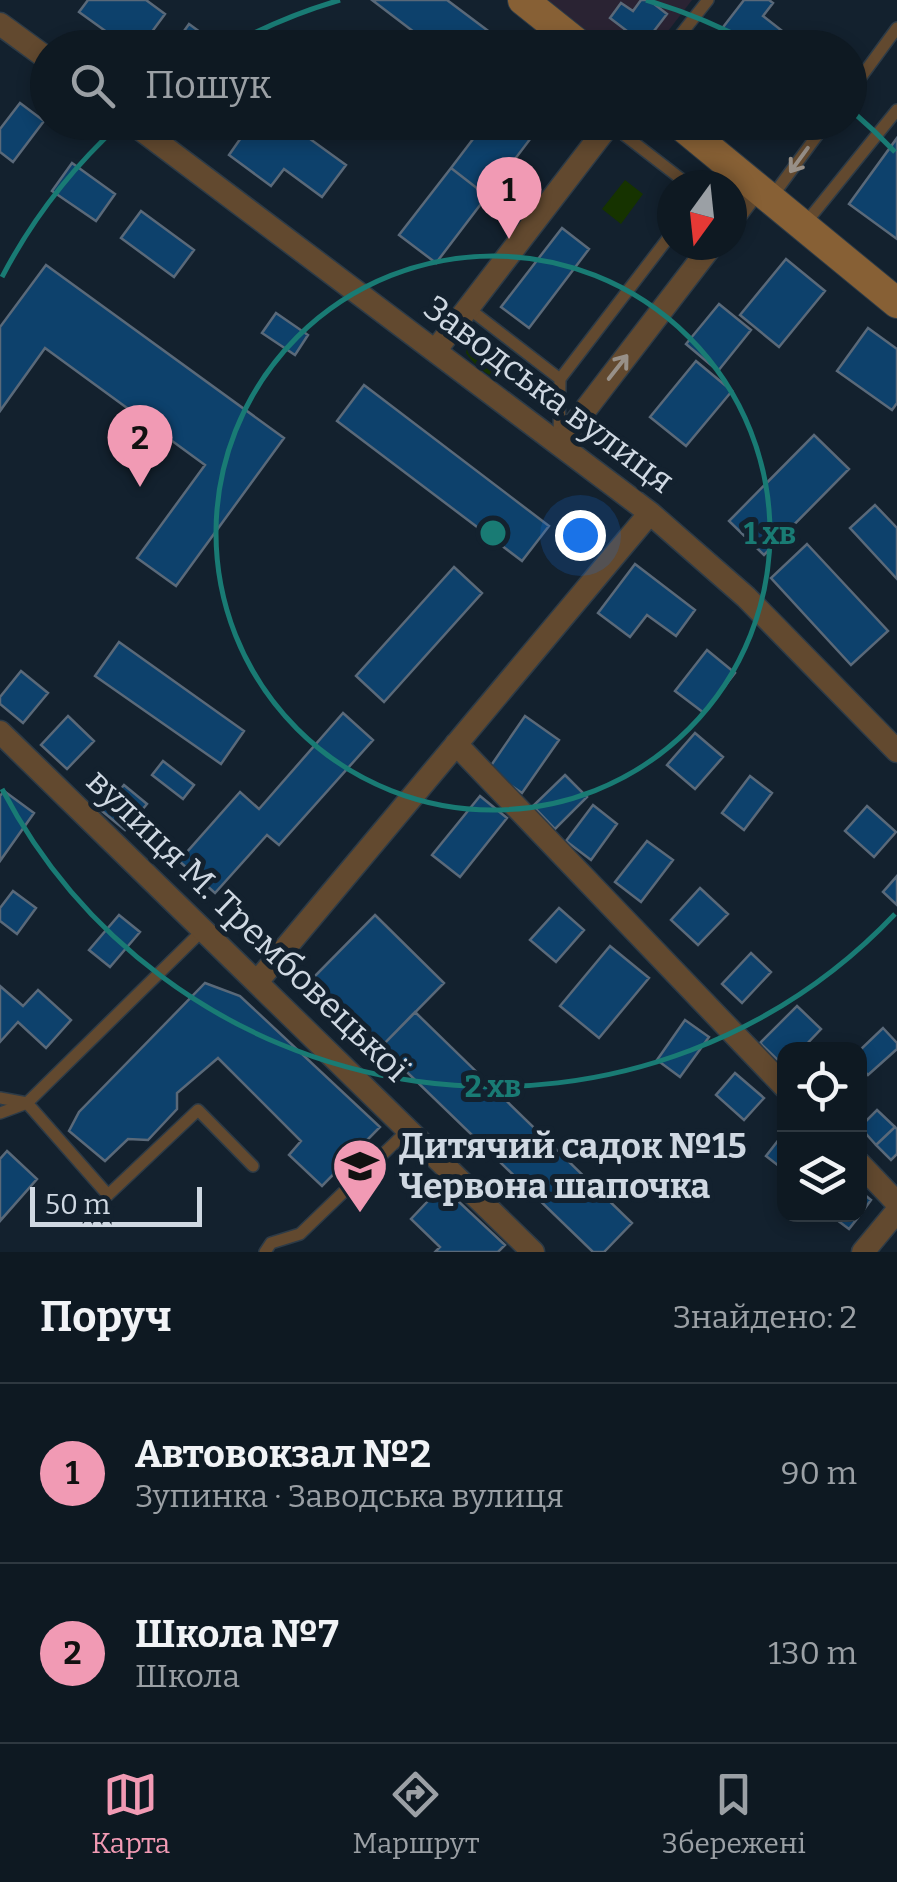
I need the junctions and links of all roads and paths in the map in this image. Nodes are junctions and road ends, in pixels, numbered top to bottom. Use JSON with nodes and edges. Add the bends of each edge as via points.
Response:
{"nodes":[{"id":1,"x":523,"y":0,"type":"edge"},
{"id":2,"x":708,"y":0,"type":"edge"},
{"id":3,"x":0,"y":24,"type":"edge"},
{"id":4,"x":897,"y":28,"type":"edge"},
{"id":5,"x":560,"y":30,"type":"edge"},
{"id":6,"x":684,"y":30,"type":"edge"},
{"id":7,"x":30,"y":46,"type":"edge"},
{"id":8,"x":867,"y":69,"type":"edge"},
{"id":9,"x":897,"y":110,"type":"edge"},
{"id":10,"x":155,"y":140,"type":"edge"},
{"id":11,"x":597,"y":140,"type":"edge"},
{"id":12,"x":632,"y":140,"type":"edge"},
{"id":13,"x":698,"y":140,"type":"edge"},
{"id":14,"x":808,"y":140,"type":"edge"},
{"id":15,"x":671,"y":170,"type":"edge"},
{"id":16,"x":754,"y":191,"type":"edge"},
{"id":17,"x":804,"y":225,"type":"junction"},
{"id":18,"x":657,"y":253,"type":"edge"},
{"id":19,"x":700,"y":260,"type":"edge"},
{"id":20,"x":897,"y":303,"type":"edge"},
{"id":21,"x":468,"y":308,"type":"junction"},
{"id":22,"x":435,"y":351,"type":"junction"},
{"id":23,"x":560,"y":379,"type":"junction"},
{"id":24,"x":558,"y":444,"type":"junction"},
{"id":25,"x":650,"y":513,"type":"junction"},
{"id":26,"x":0,"y":732,"type":"edge"},
{"id":27,"x":456,"y":744,"type":"junction"},
{"id":28,"x":897,"y":751,"type":"edge"},
{"id":29,"x":203,"y":930,"type":"junction"},
{"id":30,"x":257,"y":982,"type":"junction"},
{"id":31,"x":777,"y":1079,"type":"edge"},
{"id":32,"x":0,"y":1098,"type":"edge"},
{"id":33,"x":27,"y":1103,"type":"junction"},
{"id":34,"x":0,"y":1114,"type":"edge"},
{"id":35,"x":408,"y":1130,"type":"junction"},
{"id":36,"x":253,"y":1166,"type":"dead end"},
{"id":37,"x":867,"y":1171,"type":"edge"},
{"id":38,"x":897,"y":1203,"type":"edge"},
{"id":39,"x":897,"y":1211,"type":"edge"},
{"id":40,"x":266,"y":1252,"type":"edge"},
{"id":41,"x":533,"y":1252,"type":"edge"},
{"id":42,"x":863,"y":1252,"type":"edge"}],
"edges":[{"from":1,"to":5,"type":"street"},
{"from":2,"to":6,"type":"lane"},
{"from":3,"to":7,"type":"street"},
{"from":4,"to":8,"type":"lane"},
{"from":9,"to":17,"type":"lane"},
{"from":10,"to":22,"type":"street","name":"Заводська вулиця"},
{"from":11,"to":21,"type":"street"},
{"from":12,"to":15,"type":"lane"},
{"from":13,"to":16,"type":"street"},
{"from":14,"to":16,"type":"lane","one_way":true},
{"from":16,"to":17,"type":"street"},
{"from":17,"to":20,"type":"street"},
{"from":18,"to":23,"type":"lane"},
{"from":24,"to":19,"type":"street","one_way":true},
{"from":21,"to":22,"type":"street"},
{"from":21,"to":23,"type":"lane"},
{"from":22,"to":24,"type":"street","name":"Заводська вулиця"},
{"from":23,"to":24,"type":"lane"},
{"from":24,"to":25,"type":"street","name":"Заводська вулиця"},
{"from":25,"to":27,"type":"street"},
{"from":25,"to":28,"type":"street","name":"Заводська вулиця","via":[[746,597]]},
{"from":26,"to":29,"type":"street","name":"вулиця М. Трембовецької"},
{"from":27,"to":30,"type":"street"},
{"from":27,"to":31,"type":"street"},
{"from":29,"to":30,"type":"street","name":"вулиця М. Трембовецької"},
{"from":29,"to":33,"type":"lane"},
{"from":30,"to":35,"type":"street","name":"вулиця М. Трембовецької"},
{"from":32,"to":33,"type":"lane"},
{"from":33,"to":34,"type":"lane"},
{"from":33,"to":36,"type":"lane","via":[[108,1195],[198,1110]]},
{"from":35,"to":40,"type":"lane","via":[[300,1234],[271,1243]]},
{"from":35,"to":41,"type":"street","name":"вулиця М. Трембовецької"},
{"from":37,"to":38,"type":"street"},
{"from":39,"to":42,"type":"street"}]}
